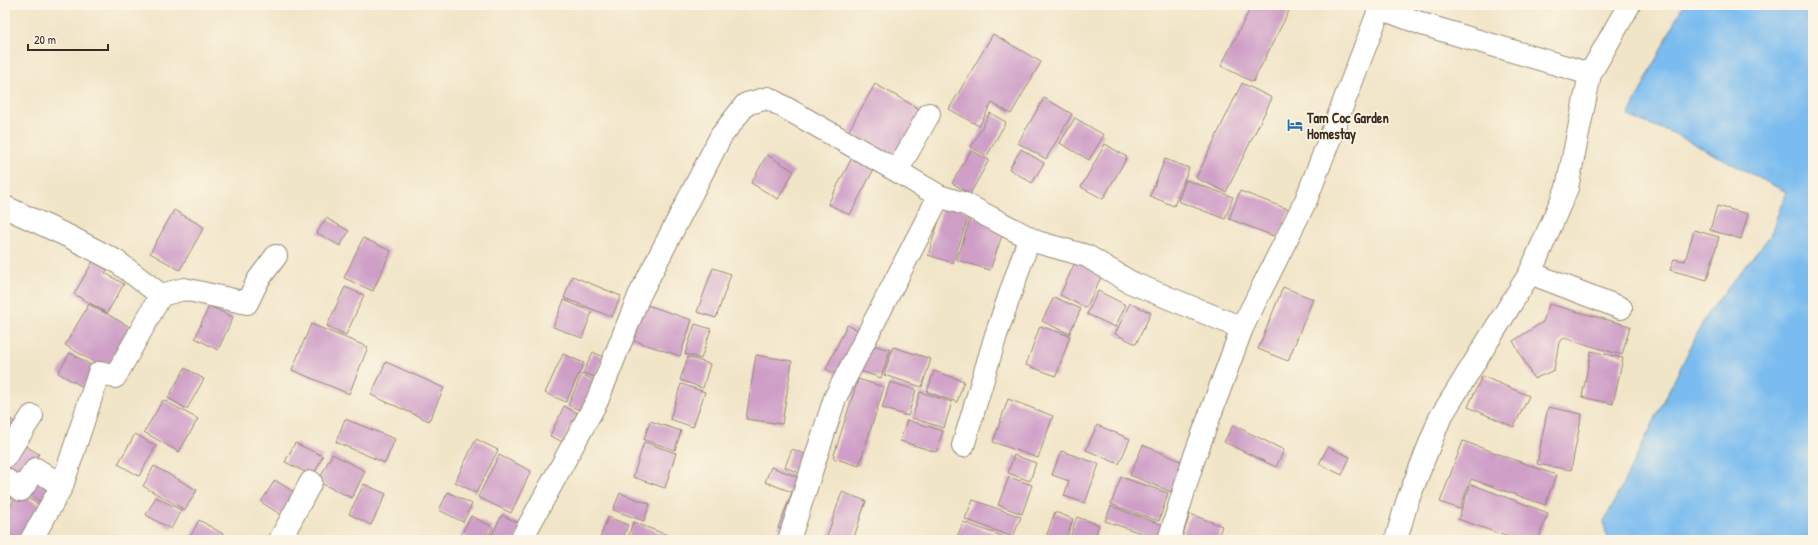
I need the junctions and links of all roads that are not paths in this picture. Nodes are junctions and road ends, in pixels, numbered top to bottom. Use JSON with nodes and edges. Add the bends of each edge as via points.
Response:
{"nodes":[{"id":1,"x":1629,"y":5,"type":"edge"},
{"id":2,"x":1380,"y":6,"type":"edge"},
{"id":3,"x":1590,"y":74,"type":"junction"},
{"id":4,"x":929,"y":114,"type":"dead end"},
{"id":5,"x":897,"y":171,"type":"junction"},
{"id":6,"x":939,"y":196,"type":"junction"},
{"id":7,"x":5,"y":207,"type":"edge"},
{"id":8,"x":1029,"y":239,"type":"junction"},
{"id":9,"x":276,"y":256,"type":"dead end"},
{"id":10,"x":1530,"y":273,"type":"junction"},
{"id":11,"x":161,"y":295,"type":"junction"},
{"id":12,"x":1621,"y":308,"type":"dead end"},
{"id":13,"x":1242,"y":328,"type":"junction"},
{"id":14,"x":32,"y":416,"type":"dead end"},
{"id":15,"x":964,"y":446,"type":"dead end"},
{"id":16,"x":5,"y":457,"type":"edge"},
{"id":17,"x":5,"y":479,"type":"edge"},
{"id":18,"x":311,"y":482,"type":"dead end"},
{"id":19,"x":62,"y":486,"type":"junction"},
{"id":20,"x":30,"y":540,"type":"edge"},
{"id":21,"x":280,"y":540,"type":"edge"},
{"id":22,"x":521,"y":540,"type":"edge"},
{"id":23,"x":789,"y":540,"type":"edge"},
{"id":24,"x":1169,"y":540,"type":"edge"},
{"id":25,"x":1396,"y":540,"type":"edge"}],
"edges":[{"from":1,"to":3,"type":"street"},
{"from":2,"to":3,"type":"street","via":[[1425,25]]},
{"from":2,"to":13,"type":"street","via":[[1306,200]]},
{"from":3,"to":10,"type":"street","via":[[1567,188]]},
{"from":4,"to":5,"type":"street"},
{"from":5,"to":6,"type":"street"},
{"from":5,"to":22,"type":"street","via":[[768,98],[746,104],[718,143],[639,296],[597,401]]},
{"from":6,"to":8,"type":"street","via":[[965,204]]},
{"from":6,"to":23,"type":"street","via":[[835,398]]},
{"from":7,"to":11,"type":"street","via":[[116,262]]},
{"from":8,"to":13,"type":"street","via":[[1087,256],[1130,282]]},
{"from":8,"to":15,"type":"street","via":[[996,335]]},
{"from":9,"to":11,"type":"street","via":[[258,280],[246,303],[184,289]]},
{"from":10,"to":12,"type":"street"},
{"from":10,"to":25,"type":"street","via":[[1440,418],[1407,502]]},
{"from":11,"to":19,"type":"street","via":[[115,377],[99,373]]},
{"from":13,"to":24,"type":"street","via":[[1193,461]]},
{"from":14,"to":16,"type":"street"},
{"from":17,"to":19,"type":"street","via":[[21,490],[36,469]]},
{"from":18,"to":21,"type":"street"},
{"from":19,"to":20,"type":"street"}]}
